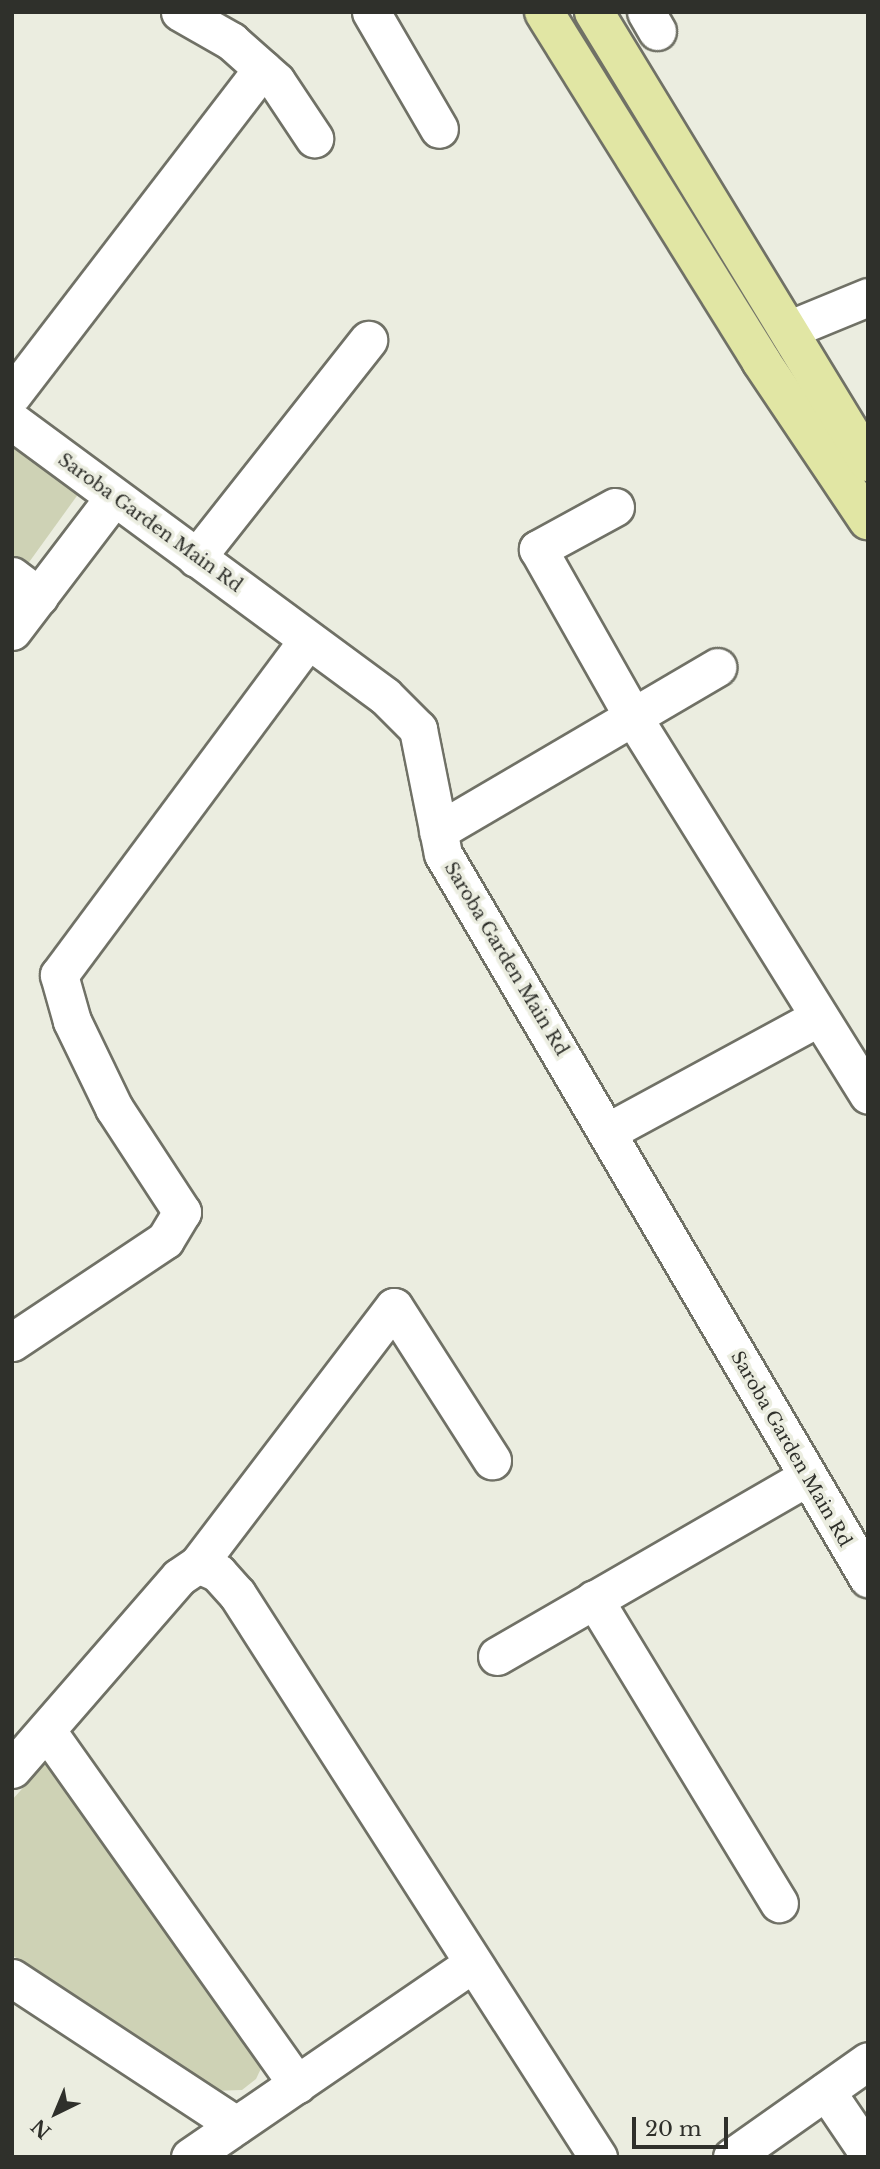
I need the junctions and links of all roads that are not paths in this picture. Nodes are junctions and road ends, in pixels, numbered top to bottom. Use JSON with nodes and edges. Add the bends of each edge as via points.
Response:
{"nodes":[{"id":1,"x":180,"y":12,"type":"edge"},
{"id":2,"x":371,"y":12,"type":"edge"},
{"id":3,"x":544,"y":12,"type":"edge"},
{"id":4,"x":594,"y":12,"type":"edge"},
{"id":5,"x":617,"y":49,"type":"junction"},
{"id":6,"x":262,"y":69,"type":"junction"},
{"id":7,"x":582,"y":73,"type":"junction"},
{"id":8,"x":439,"y":129,"type":"dead end"},
{"id":9,"x":314,"y":138,"type":"dead end"},
{"id":10,"x":868,"y":297,"type":"edge"},
{"id":11,"x":790,"y":329,"type":"junction"},
{"id":12,"x":368,"y":340,"type":"dead end"},
{"id":13,"x":12,"y":396,"type":"edge"},
{"id":14,"x":12,"y":421,"type":"edge"},
{"id":15,"x":868,"y":462,"type":"edge"},
{"id":16,"x":114,"y":497,"type":"junction"},
{"id":17,"x":615,"y":507,"type":"dead end"},
{"id":18,"x":868,"y":520,"type":"edge"},
{"id":19,"x":197,"y":558,"type":"junction"},
{"id":20,"x":26,"y":586,"type":"edge"},
{"id":21,"x":12,"y":631,"type":"edge"},
{"id":22,"x":308,"y":640,"type":"junction"},
{"id":23,"x":719,"y":667,"type":"dead end"},
{"id":24,"x":633,"y":718,"type":"junction"},
{"id":25,"x":438,"y":831,"type":"junction"},
{"id":26,"x":819,"y":1017,"type":"junction"},
{"id":27,"x":868,"y":1095,"type":"edge"},
{"id":28,"x":609,"y":1131,"type":"junction"},
{"id":29,"x":12,"y":1342,"type":"edge"},
{"id":30,"x":492,"y":1460,"type":"dead end"},
{"id":31,"x":805,"y":1478,"type":"junction"},
{"id":32,"x":856,"y":1534,"type":"edge"},
{"id":33,"x":198,"y":1564,"type":"junction"},
{"id":34,"x":868,"y":1578,"type":"edge"},
{"id":35,"x":594,"y":1600,"type":"junction"},
{"id":36,"x":497,"y":1656,"type":"dead end"},
{"id":37,"x":47,"y":1731,"type":"junction"},
{"id":38,"x":12,"y":1769,"type":"edge"},
{"id":39,"x":779,"y":1903,"type":"dead end"},
{"id":40,"x":473,"y":1963,"type":"junction"},
{"id":41,"x":12,"y":1978,"type":"edge"},
{"id":42,"x":868,"y":2061,"type":"edge"},
{"id":43,"x":297,"y":2084,"type":"junction"},
{"id":44,"x":845,"y":2097,"type":"edge"},
{"id":45,"x":236,"y":2125,"type":"junction"},
{"id":46,"x":868,"y":2153,"type":"edge"},
{"id":47,"x":190,"y":2157,"type":"edge"},
{"id":48,"x":598,"y":2157,"type":"edge"},
{"id":49,"x":732,"y":2157,"type":"edge"},
{"id":50,"x":775,"y":2157,"type":"edge"}],
"edges":[{"from":1,"to":6,"type":"street","via":[[231,41]]},
{"from":2,"to":8,"type":"street"},
{"from":3,"to":7,"type":"main road"},
{"from":4,"to":5,"type":"main road"},
{"from":5,"to":7,"type":"street"},
{"from":5,"to":11,"type":"main road"},
{"from":6,"to":9,"type":"street","via":[[276,80]]},
{"from":6,"to":13,"type":"street"},
{"from":7,"to":18,"type":"main road","via":[[761,361]]},
{"from":10,"to":11,"type":"street"},
{"from":11,"to":15,"type":"main road"},
{"from":12,"to":19,"type":"street"},
{"from":14,"to":16,"type":"street","name":"Saroba Garden Main Rd"},
{"from":16,"to":19,"type":"street","name":"Saroba Garden Main Rd"},
{"from":16,"to":20,"type":"street"},
{"from":17,"to":24,"type":"street","via":[[538,549]]},
{"from":19,"to":22,"type":"street","name":"Saroba Garden Main Rd"},
{"from":20,"to":21,"type":"street"},
{"from":22,"to":25,"type":"street","name":"Saroba Garden Main Rd","via":[[385,696],[418,729]]},
{"from":22,"to":29,"type":"street","via":[[59,975],[72,1021],[114,1108],[182,1212],[165,1240]]},
{"from":23,"to":24,"type":"street"},
{"from":24,"to":25,"type":"street"},
{"from":24,"to":26,"type":"street"},
{"from":25,"to":28,"type":"street","name":"Saroba Garden Main Rd","via":[[443,854]]},
{"from":26,"to":27,"type":"street"},
{"from":26,"to":28,"type":"street"},
{"from":28,"to":31,"type":"street","name":"Saroba Garden Main Rd"},
{"from":30,"to":33,"type":"street","via":[[394,1307]]},
{"from":31,"to":32,"type":"street","name":"Saroba Garden Main Rd"},
{"from":31,"to":35,"type":"street"},
{"from":32,"to":34,"type":"street","name":"Saroba Garden Main Rd"},
{"from":33,"to":37,"type":"street","via":[[179,1577]]},
{"from":33,"to":40,"type":"street","via":[[218,1573],[237,1594]]},
{"from":35,"to":36,"type":"street"},
{"from":35,"to":39,"type":"street"},
{"from":37,"to":38,"type":"street"},
{"from":37,"to":43,"type":"street"},
{"from":40,"to":43,"type":"street"},
{"from":40,"to":48,"type":"street"},
{"from":41,"to":45,"type":"street"},
{"from":42,"to":44,"type":"street"},
{"from":43,"to":45,"type":"street"},
{"from":44,"to":46,"type":"street"},
{"from":44,"to":49,"type":"street"},
{"from":44,"to":50,"type":"street"},
{"from":45,"to":47,"type":"street"}]}
